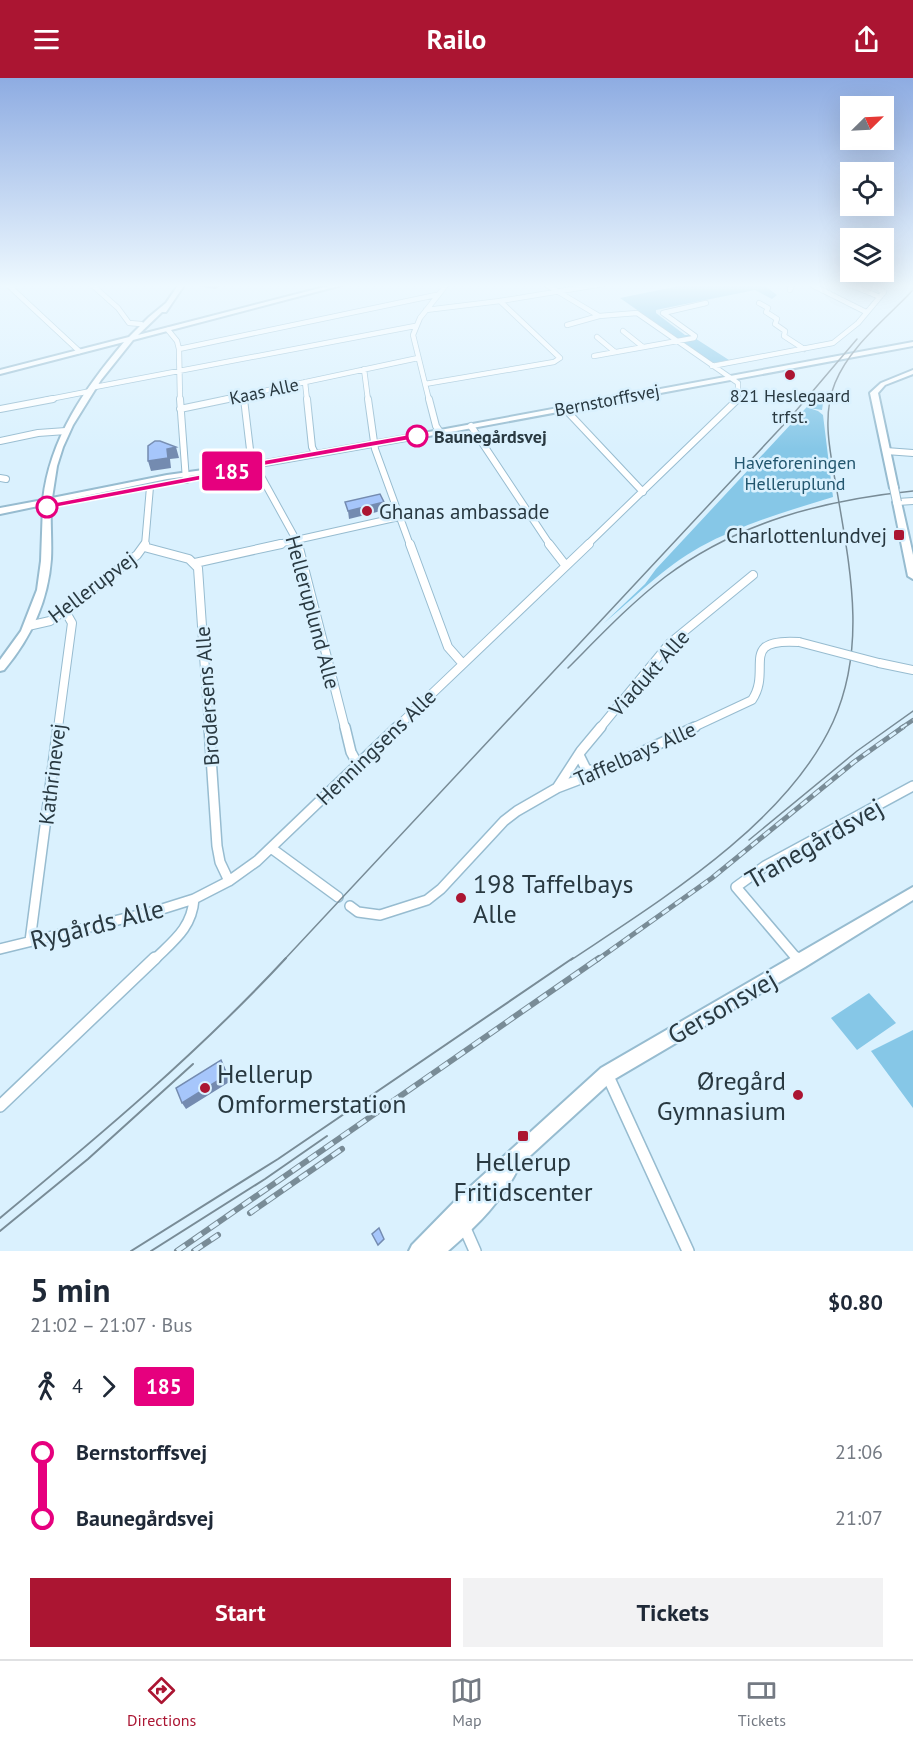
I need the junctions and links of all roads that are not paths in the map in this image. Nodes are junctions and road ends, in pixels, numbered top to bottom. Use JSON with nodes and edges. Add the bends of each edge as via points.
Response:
{"nodes":[{"id":1,"x":66,"y":339,"type":"edge"},
{"id":2,"x":121,"y":339,"type":"edge"},
{"id":3,"x":129,"y":339,"type":"edge"},
{"id":4,"x":130,"y":339,"type":"edge"},
{"id":5,"x":135,"y":339,"type":"edge"},
{"id":6,"x":175,"y":339,"type":"edge"},
{"id":7,"x":228,"y":339,"type":"edge"},
{"id":8,"x":351,"y":339,"type":"edge"},
{"id":9,"x":414,"y":339,"type":"edge"},
{"id":10,"x":540,"y":339,"type":"edge"},
{"id":11,"x":599,"y":339,"type":"edge"},
{"id":12,"x":632,"y":339,"type":"edge"},
{"id":13,"x":672,"y":339,"type":"edge"},
{"id":14,"x":687,"y":339,"type":"edge"},
{"id":15,"x":788,"y":339,"type":"edge"},
{"id":16,"x":840,"y":339,"type":"edge"},
{"id":17,"x":913,"y":339,"type":"edge"},
{"id":18,"x":118,"y":341,"type":"junction"},
{"id":19,"x":677,"y":342,"type":"junction"},
{"id":20,"x":913,"y":344,"type":"edge"},
{"id":21,"x":106,"y":345,"type":"junction"},
{"id":22,"x":643,"y":347,"type":"junction"},
{"id":23,"x":179,"y":349,"type":"junction"},
{"id":24,"x":804,"y":349,"type":"junction"},
{"id":25,"x":79,"y":351,"type":"junction"},
{"id":26,"x":615,"y":352,"type":"junction"},
{"id":27,"x":594,"y":356,"type":"dead end"},
{"id":28,"x":418,"y":358,"type":"junction"},
{"id":29,"x":712,"y":366,"type":"junction"},
{"id":30,"x":364,"y":369,"type":"junction"},
{"id":31,"x":0,"y":372,"type":"edge"},
{"id":32,"x":913,"y":372,"type":"edge"},
{"id":33,"x":179,"y":373,"type":"junction"},
{"id":34,"x":729,"y":377,"type":"junction"},
{"id":35,"x":305,"y":382,"type":"junction"},
{"id":36,"x":425,"y":384,"type":"junction"},
{"id":37,"x":93,"y":389,"type":"junction"},
{"id":38,"x":244,"y":395,"type":"junction"},
{"id":39,"x":564,"y":408,"type":"junction"},
{"id":40,"x":0,"y":409,"type":"edge"},
{"id":41,"x":180,"y":409,"type":"junction"},
{"id":42,"x":471,"y":426,"type":"junction"},
{"id":43,"x":66,"y":431,"type":"junction"},
{"id":44,"x":440,"y":432,"type":"junction"},
{"id":45,"x":0,"y":441,"type":"edge"},
{"id":46,"x":374,"y":443,"type":"junction"},
{"id":47,"x":886,"y":451,"type":"junction"},
{"id":48,"x":315,"y":453,"type":"junction"},
{"id":49,"x":913,"y":453,"type":"edge"},
{"id":50,"x":254,"y":465,"type":"junction"},
{"id":51,"x":185,"y":477,"type":"junction"},
{"id":52,"x":150,"y":487,"type":"junction"},
{"id":53,"x":643,"y":492,"type":"junction"},
{"id":54,"x":913,"y":501,"type":"edge"},
{"id":55,"x":897,"y":502,"type":"junction"},
{"id":56,"x":47,"y":503,"type":"junction"},
{"id":57,"x":0,"y":513,"type":"edge"},
{"id":58,"x":399,"y":517,"type":"junction"},
{"id":59,"x":297,"y":539,"type":"junction"},
{"id":60,"x":144,"y":547,"type":"junction"},
{"id":61,"x":912,"y":561,"type":"edge"},
{"id":62,"x":195,"y":563,"type":"junction"},
{"id":63,"x":566,"y":566,"type":"junction"},
{"id":64,"x":753,"y":575,"type":"dead end"},
{"id":65,"x":913,"y":576,"type":"edge"},
{"id":66,"x":60,"y":613,"type":"junction"},
{"id":67,"x":28,"y":626,"type":"junction"},
{"id":68,"x":463,"y":664,"type":"junction"},
{"id":69,"x":0,"y":667,"type":"edge"},
{"id":70,"x":913,"y":670,"type":"edge"},
{"id":71,"x":579,"y":755,"type":"junction"},
{"id":72,"x":358,"y":765,"type":"junction"},
{"id":73,"x":599,"y":772,"type":"junction"},
{"id":74,"x":913,"y":786,"type":"edge"},
{"id":75,"x":557,"y":788,"type":"junction"},
{"id":76,"x":271,"y":848,"type":"junction"},
{"id":77,"x":229,"y":881,"type":"junction"},
{"id":78,"x":913,"y":892,"type":"edge"},
{"id":79,"x":338,"y":897,"type":"dead end"},
{"id":80,"x":194,"y":899,"type":"junction"},
{"id":81,"x":350,"y":906,"type":"dead end"},
{"id":82,"x":30,"y":941,"type":"junction"},
{"id":83,"x":0,"y":949,"type":"edge"},
{"id":84,"x":800,"y":962,"type":"junction"},
{"id":85,"x":607,"y":1074,"type":"junction"},
{"id":86,"x":0,"y":1106,"type":"edge"},
{"id":87,"x":461,"y":1219,"type":"junction"},
{"id":88,"x":418,"y":1251,"type":"edge"},
{"id":89,"x":434,"y":1251,"type":"edge"},
{"id":90,"x":475,"y":1251,"type":"edge"},
{"id":91,"x":688,"y":1251,"type":"edge"}],
"edges":[{"from":1,"to":25,"type":"street"},
{"from":2,"to":18,"type":"street"},
{"from":3,"to":18,"type":"street"},
{"from":4,"to":21,"type":"street"},
{"from":5,"to":37,"type":"street"},
{"from":6,"to":23,"type":"street"},
{"from":7,"to":23,"type":"street"},
{"from":8,"to":33,"type":"street"},
{"from":9,"to":28,"type":"street"},
{"from":10,"to":36,"type":"street","via":[[559,359]]},
{"from":11,"to":26,"type":"street"},
{"from":12,"to":22,"type":"street"},
{"from":13,"to":19,"type":"street"},
{"from":14,"to":19,"type":"street"},
{"from":15,"to":24,"type":"street"},
{"from":16,"to":24,"type":"street"},
{"from":17,"to":34,"type":"street","name":"Bernstorffsvej"},
{"from":18,"to":21,"type":"street"},
{"from":19,"to":22,"type":"street"},
{"from":19,"to":29,"type":"street"},
{"from":20,"to":34,"type":"street","name":"Bernstorffsvej"},
{"from":21,"to":25,"type":"street"},
{"from":22,"to":26,"type":"street"},
{"from":23,"to":33,"type":"street"},
{"from":24,"to":29,"type":"street"},
{"from":25,"to":31,"type":"street"},
{"from":26,"to":27,"type":"street"},
{"from":28,"to":30,"type":"street","name":"Kaas Alle"},
{"from":28,"to":36,"type":"street"},
{"from":29,"to":34,"type":"street"},
{"from":30,"to":35,"type":"street","name":"Kaas Alle"},
{"from":30,"to":46,"type":"street"},
{"from":32,"to":47,"type":"street","via":[[883,384],[874,393]]},
{"from":33,"to":37,"type":"street"},
{"from":33,"to":41,"type":"street"},
{"from":34,"to":39,"type":"street","name":"Bernstorffsvej"},
{"from":34,"to":53,"type":"street","name":"Henningsens Alle","via":[[738,384],[738,401]]},
{"from":35,"to":38,"type":"street","name":"Kaas Alle"},
{"from":35,"to":48,"type":"street"},
{"from":36,"to":44,"type":"street"},
{"from":37,"to":40,"type":"street"},
{"from":37,"to":43,"type":"street"},
{"from":38,"to":41,"type":"street","name":"Kaas Alle"},
{"from":38,"to":50,"type":"street","name":"Helleruplund Alle"},
{"from":39,"to":42,"type":"street","name":"Bernstorffsvej"},
{"from":39,"to":53,"type":"street"},
{"from":41,"to":51,"type":"street"},
{"from":42,"to":44,"type":"street","name":"Bernstorffsvej"},
{"from":42,"to":63,"type":"street"},
{"from":43,"to":45,"type":"street"},
{"from":43,"to":56,"type":"street","via":[[54,460]]},
{"from":44,"to":46,"type":"street","name":"Bernstorffsvej"},
{"from":46,"to":48,"type":"street","name":"Bernstorffsvej"},
{"from":46,"to":58,"type":"street"},
{"from":47,"to":49,"type":"street"},
{"from":47,"to":55,"type":"street","bridge":true},
{"from":48,"to":50,"type":"street","name":"Bernstorffsvej"},
{"from":50,"to":51,"type":"street","name":"Bernstorffsvej"},
{"from":50,"to":59,"type":"street","name":"Helleruplund Alle"},
{"from":51,"to":52,"type":"street","name":"Bernstorffsvej"},
{"from":51,"to":56,"type":"street","name":"Bernstorffsvej"},
{"from":52,"to":56,"type":"street","name":"Bernstorffsvej"},
{"from":52,"to":60,"type":"street","name":"Hellerupvej"},
{"from":53,"to":63,"type":"street","name":"Henningsens Alle"},
{"from":54,"to":55,"type":"street"},
{"from":55,"to":61,"type":"street"},
{"from":56,"to":57,"type":"street","name":"Bernstorffsvej"},
{"from":56,"to":67,"type":"street","via":[[45,571]]},
{"from":58,"to":59,"type":"street"},
{"from":58,"to":68,"type":"street","via":[[448,647]]},
{"from":59,"to":62,"type":"street"},
{"from":59,"to":72,"type":"street","name":"Helleruplund Alle","via":[[351,752]]},
{"from":60,"to":62,"type":"street"},
{"from":60,"to":66,"type":"street","name":"Hellerupvej"},
{"from":61,"to":65,"type":"street"},
{"from":62,"to":77,"type":"street","name":"Brodersens Alle","via":[[217,846]]},
{"from":63,"to":68,"type":"street","name":"Henningsens Alle"},
{"from":64,"to":71,"type":"street","name":"Viadukt Alle","via":[[670,644]]},
{"from":66,"to":67,"type":"street","name":"Hellerupvej","via":[[50,621]]},
{"from":66,"to":82,"type":"street","name":"Kathrinevej","via":[[72,623]]},
{"from":67,"to":69,"type":"street","name":"Hellerupvej","via":[[21,642]]},
{"from":68,"to":72,"type":"street","name":"Henningsens Alle"},
{"from":70,"to":73,"type":"street","name":"Taffelbays Alle","bridge":true,"via":[[799,642],[779,641],[762,650],[758,658],[760,689],[752,700]]},
{"from":71,"to":73,"type":"street","via":[[586,769]]},
{"from":71,"to":75,"type":"street","name":"Viadukt Alle"},
{"from":72,"to":76,"type":"street","name":"Henningsens Alle"},
{"from":73,"to":75,"type":"street","name":"Taffelbays Alle"},
{"from":74,"to":84,"type":"street","name":"Tranegårdsvej","via":[[765,866],[736,887]]},
{"from":75,"to":81,"type":"street","name":"Taffelbays Alle","via":[[504,821],[427,900],[380,915],[358,912]]},
{"from":76,"to":77,"type":"street","name":"Henningsens Alle"},
{"from":76,"to":79,"type":"street"},
{"from":77,"to":80,"type":"street","name":"Henningsens Alle"},
{"from":78,"to":84,"type":"street","name":"Gersonsvej"},
{"from":80,"to":82,"type":"street","name":"Rygårds Alle"},
{"from":80,"to":86,"type":"street","via":[[185,930]]},
{"from":82,"to":83,"type":"street","name":"Rygårds Alle"},
{"from":84,"to":85,"type":"street","name":"Gersonsvej"},
{"from":85,"to":87,"type":"street","name":"Gersonsvej","via":[[515,1159],[505,1180]]},
{"from":85,"to":91,"type":"street"},
{"from":87,"to":88,"type":"street","name":"Gersonsvej"},
{"from":87,"to":89,"type":"street","name":"Gersonsvej"},
{"from":87,"to":90,"type":"street"}]}
